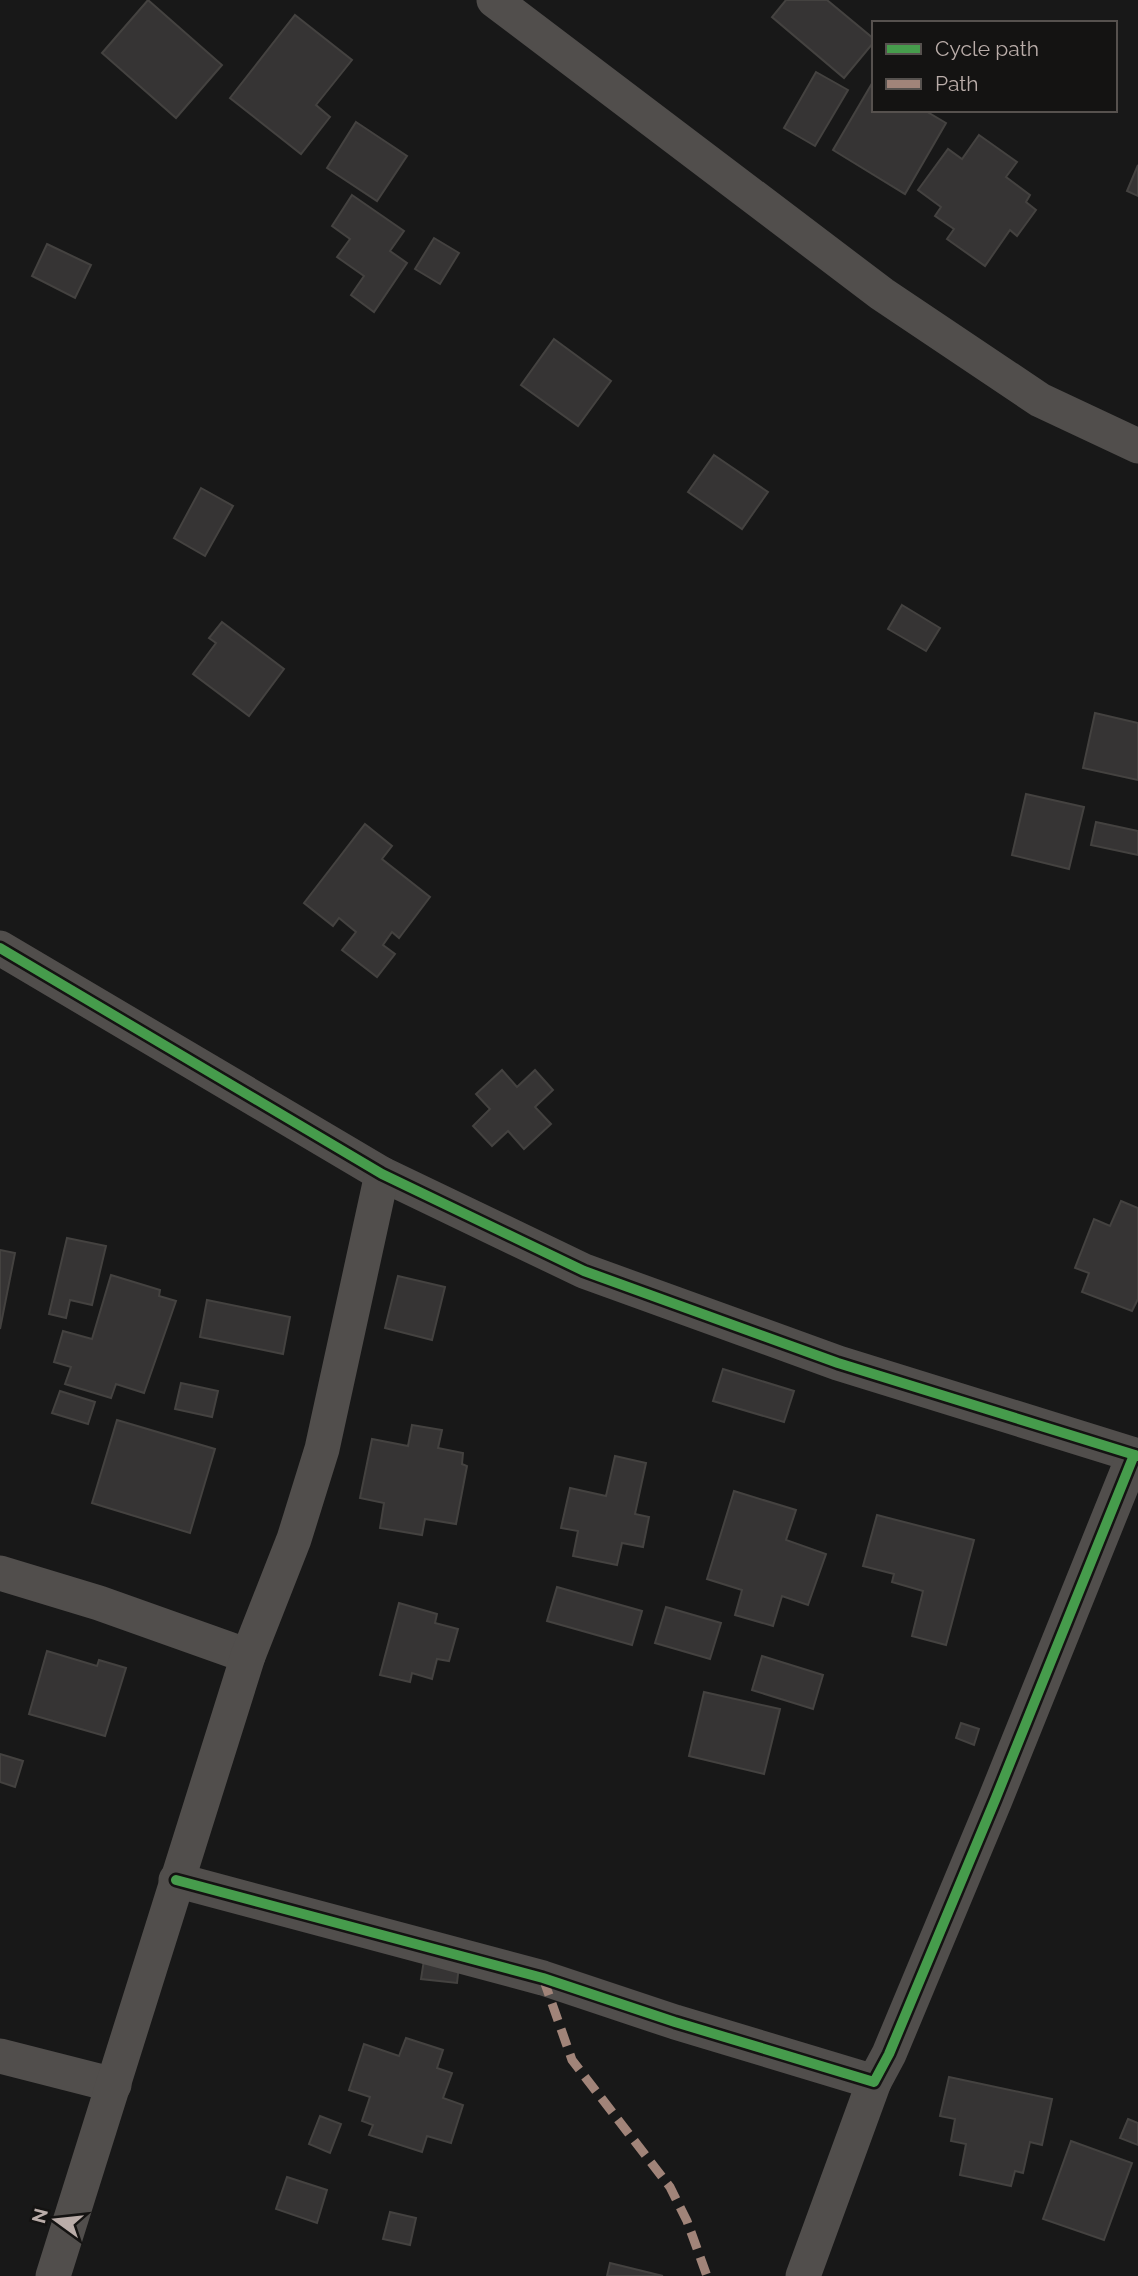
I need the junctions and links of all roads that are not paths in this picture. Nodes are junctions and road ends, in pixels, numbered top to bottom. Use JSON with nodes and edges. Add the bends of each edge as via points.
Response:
{"nodes":[{"id":1,"x":494,"y":0,"type":"edge"},
{"id":2,"x":1138,"y":446,"type":"edge"},
{"id":3,"x":0,"y":948,"type":"edge"},
{"id":4,"x":382,"y":1174,"type":"junction"},
{"id":5,"x":1136,"y":1455,"type":"edge"},
{"id":6,"x":0,"y":1573,"type":"edge"},
{"id":7,"x":248,"y":1656,"type":"junction"},
{"id":8,"x":176,"y":1880,"type":"junction"},
{"id":9,"x":0,"y":2056,"type":"edge"},
{"id":10,"x":874,"y":2082,"type":"junction"},
{"id":11,"x":114,"y":2085,"type":"junction"},
{"id":12,"x":53,"y":2276,"type":"edge"},
{"id":13,"x":803,"y":2276,"type":"edge"}],
"edges":[{"from":1,"to":2,"type":"street","via":[[882,294],[1040,400]]},
{"from":3,"to":4,"type":"street"},
{"from":4,"to":5,"type":"street","via":[[597,1276],[838,1363]]},
{"from":4,"to":7,"type":"street","via":[[322,1448],[294,1539]]},
{"from":5,"to":10,"type":"street"},
{"from":6,"to":7,"type":"street"},
{"from":7,"to":8,"type":"street"},
{"from":8,"to":10,"type":"street","via":[[543,1978]]},
{"from":8,"to":11,"type":"street"},
{"from":9,"to":11,"type":"street"},
{"from":10,"to":13,"type":"street"},
{"from":11,"to":12,"type":"street"}]}
